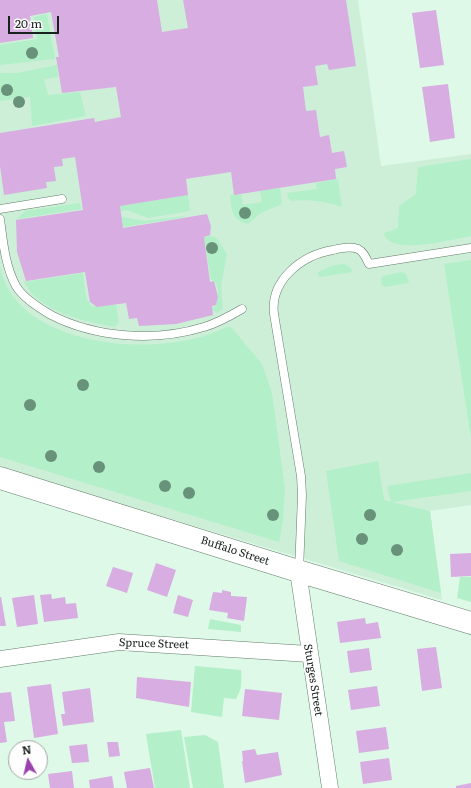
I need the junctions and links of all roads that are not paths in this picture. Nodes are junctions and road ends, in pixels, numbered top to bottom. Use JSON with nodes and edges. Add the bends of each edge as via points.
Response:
{"nodes":[{"id":1,"x":62,"y":199,"type":"dead end"},
{"id":2,"x":0,"y":208,"type":"edge"},
{"id":3,"x":0,"y":218,"type":"edge"},
{"id":4,"x":471,"y":248,"type":"edge"},
{"id":5,"x":242,"y":309,"type":"dead end"},
{"id":6,"x":0,"y":478,"type":"edge"},
{"id":7,"x":298,"y":571,"type":"junction"},
{"id":8,"x":471,"y":623,"type":"edge"},
{"id":9,"x":309,"y":654,"type":"junction"},
{"id":10,"x":0,"y":659,"type":"edge"},
{"id":11,"x":330,"y":788,"type":"edge"}],
"edges":[{"from":1,"to":2,"type":"lane"},
{"from":3,"to":5,"type":"lane","via":[[5,254],[17,287],[44,311],[66,323],[112,334],[163,335],[204,327]]},
{"from":4,"to":7,"type":"lane","via":[[369,264],[364,254],[358,250],[349,248],[324,251],[296,264],[277,290],[273,305],[302,476]]},
{"from":6,"to":7,"type":"street","name":"Buffalo Street"},
{"from":7,"to":8,"type":"street","name":"Buffalo Street"},
{"from":7,"to":9,"type":"street","name":"Sturges Street"},
{"from":9,"to":10,"type":"street","name":"Spruce Street","via":[[119,642]]},
{"from":9,"to":11,"type":"street","name":"Sturges Street"}]}
